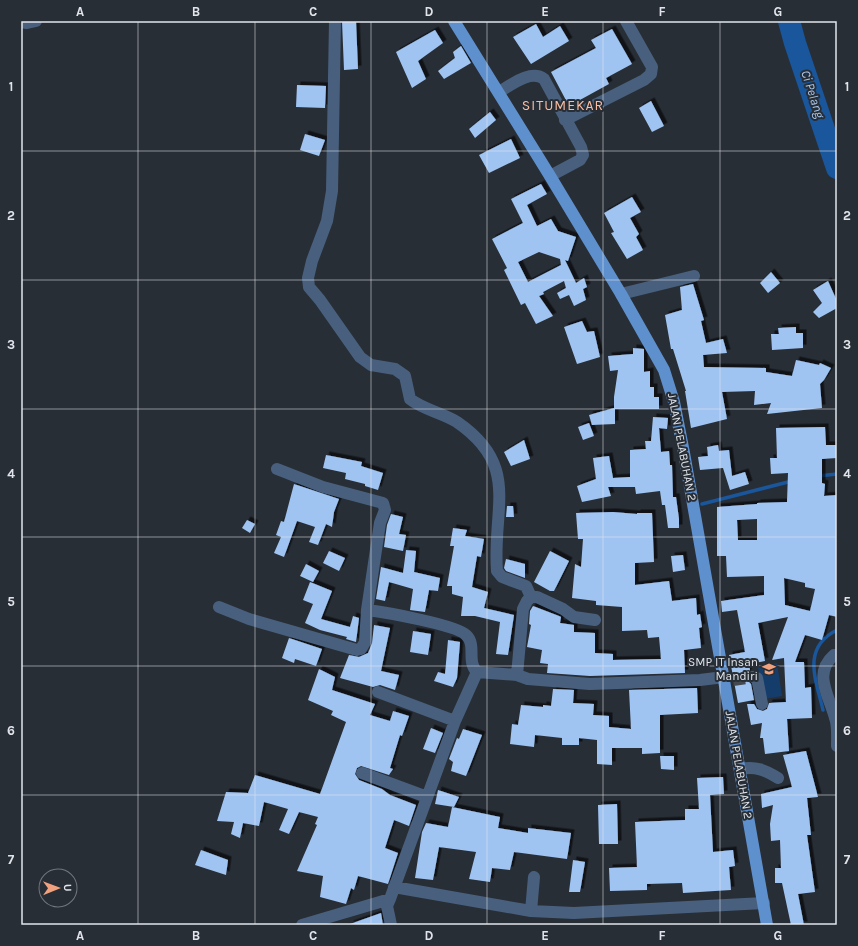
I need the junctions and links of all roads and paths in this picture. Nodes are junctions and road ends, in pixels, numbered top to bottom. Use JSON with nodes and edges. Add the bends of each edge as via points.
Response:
{"nodes":[{"id":1,"x":36,"y":21,"type":"edge"},
{"id":2,"x":335,"y":21,"type":"edge"},
{"id":3,"x":626,"y":21,"type":"edge"},
{"id":4,"x":21,"y":22,"type":"edge"},
{"id":5,"x":458,"y":22,"type":"edge"},
{"id":6,"x":499,"y":92,"type":"junction"},
{"id":7,"x":565,"y":120,"type":"junction"},
{"id":8,"x":550,"y":176,"type":"junction"},
{"id":9,"x":694,"y":276,"type":"dead end"},
{"id":10,"x":621,"y":294,"type":"junction"},
{"id":11,"x":277,"y":469,"type":"dead end"},
{"id":12,"x":531,"y":597,"type":"junction"},
{"id":13,"x":219,"y":607,"type":"dead end"},
{"id":14,"x":367,"y":610,"type":"junction"},
{"id":15,"x":595,"y":620,"type":"dead end"},
{"id":16,"x":834,"y":655,"type":"dead end"},
{"id":17,"x":477,"y":672,"type":"junction"},
{"id":18,"x":516,"y":675,"type":"junction"},
{"id":19,"x":753,"y":677,"type":"dead end"},
{"id":20,"x":727,"y":680,"type":"junction"},
{"id":21,"x":378,"y":692,"type":"dead end"},
{"id":22,"x":762,"y":704,"type":"dead end"},
{"id":23,"x":455,"y":721,"type":"junction"},
{"id":24,"x":837,"y":746,"type":"edge"},
{"id":25,"x":740,"y":769,"type":"junction"},
{"id":26,"x":362,"y":774,"type":"dead end"},
{"id":27,"x":778,"y":778,"type":"dead end"},
{"id":28,"x":427,"y":796,"type":"junction"},
{"id":29,"x":534,"y":877,"type":"dead end"},
{"id":30,"x":394,"y":887,"type":"junction"},
{"id":31,"x":390,"y":899,"type":"junction"},
{"id":32,"x":764,"y":903,"type":"junction"},
{"id":33,"x":531,"y":911,"type":"junction"},
{"id":34,"x":302,"y":925,"type":"edge"},
{"id":35,"x":391,"y":925,"type":"edge"},
{"id":36,"x":767,"y":925,"type":"edge"}],
"edges":[{"from":1,"to":4,"type":"street"},
{"from":2,"to":12,"type":"street","via":[[332,191],[327,221],[309,274],[309,287],[360,357],[367,362],[401,373],[406,380],[410,399],[455,421],[488,450],[501,491],[497,571],[502,577],[526,586]]},
{"from":3,"to":7,"type":"street","via":[[652,68],[651,74]]},
{"from":5,"to":6,"type":"main road","name":"JALAN PELABUHAN 2"},
{"from":6,"to":7,"type":"street","via":[[532,75],[538,75],[544,79]]},
{"from":6,"to":8,"type":"main road","name":"JALAN PELABUHAN 2"},
{"from":7,"to":8,"type":"street","via":[[581,147],[583,156]]},
{"from":8,"to":10,"type":"main road","name":"JALAN PELABUHAN 2"},
{"from":9,"to":10,"type":"street"},
{"from":10,"to":20,"type":"main road","name":"JALAN PELABUHAN 2","via":[[669,382]]},
{"from":11,"to":14,"type":"street","via":[[323,487],[384,505]]},
{"from":12,"to":15,"type":"street","via":[[537,597],[563,609],[574,617]]},
{"from":12,"to":18,"type":"street","via":[[523,609]]},
{"from":13,"to":14,"type":"street","via":[[249,619],[357,650],[361,649],[365,642]]},
{"from":14,"to":17,"type":"street","via":[[403,616],[466,634],[471,643],[473,668]]},
{"from":16,"to":24,"type":"street","via":[[824,666],[824,680],[826,694],[836,718]]},
{"from":17,"to":18,"type":"street"},
{"from":17,"to":23,"type":"street"},
{"from":18,"to":20,"type":"street","via":[[528,679],[590,684]]},
{"from":19,"to":22,"type":"street","via":[[757,678]]},
{"from":20,"to":25,"type":"main road","name":"JALAN PELABUHAN 2"},
{"from":21,"to":23,"type":"street"},
{"from":23,"to":28,"type":"street"},
{"from":25,"to":27,"type":"street","via":[[763,769]]},
{"from":25,"to":32,"type":"main road","name":"JALAN PELABUHAN 2"},
{"from":26,"to":28,"type":"street"},
{"from":28,"to":30,"type":"street"},
{"from":29,"to":33,"type":"street"},
{"from":30,"to":31,"type":"street"},
{"from":30,"to":33,"type":"street"},
{"from":31,"to":34,"type":"street"},
{"from":31,"to":35,"type":"street","via":[[387,906]]},
{"from":32,"to":33,"type":"street","via":[[574,913]]},
{"from":32,"to":36,"type":"main road","name":"JALAN PELABUHAN 2"}]}
